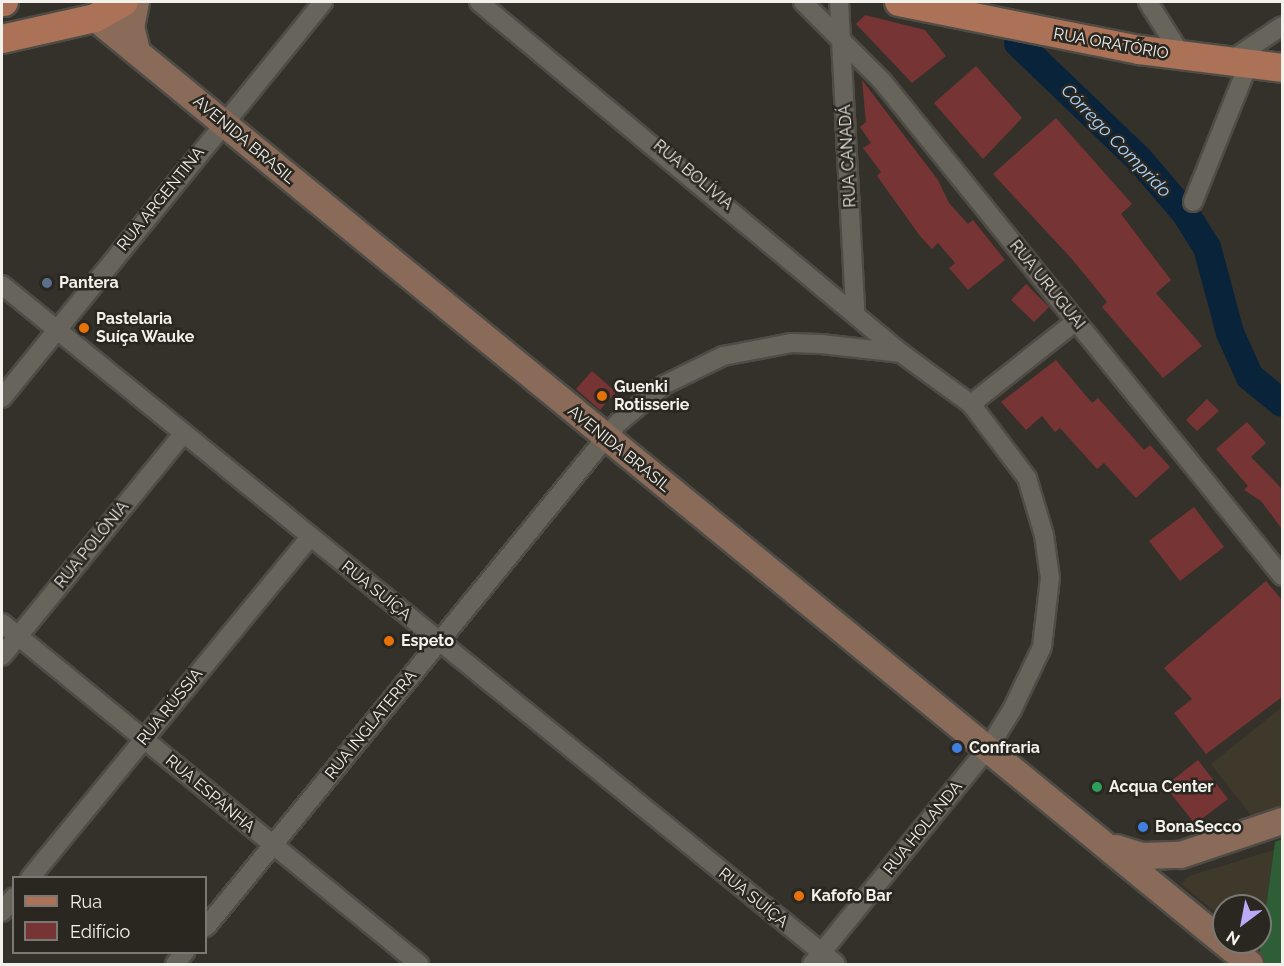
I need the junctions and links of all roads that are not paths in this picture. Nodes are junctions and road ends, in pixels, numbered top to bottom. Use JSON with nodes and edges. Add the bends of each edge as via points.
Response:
{"nodes":[{"id":1,"x":124,"y":2,"type":"edge"},
{"id":2,"x":136,"y":2,"type":"edge"},
{"id":3,"x":323,"y":2,"type":"edge"},
{"id":4,"x":479,"y":2,"type":"edge"},
{"id":5,"x":803,"y":2,"type":"edge"},
{"id":6,"x":839,"y":2,"type":"edge"},
{"id":7,"x":899,"y":2,"type":"edge"},
{"id":8,"x":1148,"y":2,"type":"edge"},
{"id":9,"x":934,"y":7,"type":"edge"},
{"id":10,"x":95,"y":18,"type":"junction"},
{"id":11,"x":1282,"y":26,"type":"edge"},
{"id":12,"x":2,"y":39,"type":"edge"},
{"id":13,"x":842,"y":43,"type":"junction"},
{"id":14,"x":137,"y":51,"type":"junction"},
{"id":15,"x":1182,"y":56,"type":"junction"},
{"id":16,"x":1238,"y":64,"type":"junction"},
{"id":17,"x":1282,"y":68,"type":"edge"},
{"id":18,"x":223,"y":123,"type":"junction"},
{"id":19,"x":1193,"y":202,"type":"dead end"},
{"id":20,"x":2,"y":285,"type":"edge"},
{"id":21,"x":855,"y":310,"type":"junction"},
{"id":22,"x":1076,"y":321,"type":"junction"},
{"id":23,"x":55,"y":330,"type":"junction"},
{"id":24,"x":902,"y":353,"type":"junction"},
{"id":25,"x":2,"y":398,"type":"edge"},
{"id":26,"x":971,"y":404,"type":"junction"},
{"id":27,"x":183,"y":434,"type":"junction"},
{"id":28,"x":605,"y":439,"type":"junction"},
{"id":29,"x":310,"y":537,"type":"junction"},
{"id":30,"x":1282,"y":576,"type":"edge"},
{"id":31,"x":2,"y":623,"type":"edge"},
{"id":32,"x":18,"y":637,"type":"junction"},
{"id":33,"x":438,"y":642,"type":"junction"},
{"id":34,"x":2,"y":656,"type":"edge"},
{"id":35,"x":144,"y":739,"type":"junction"},
{"id":36,"x":989,"y":747,"type":"junction"},
{"id":37,"x":1282,"y":821,"type":"edge"},
{"id":38,"x":1104,"y":843,"type":"junction"},
{"id":39,"x":272,"y":846,"type":"junction"},
{"id":40,"x":1181,"y":855,"type":"junction"},
{"id":41,"x":32,"y":876,"type":"edge"},
{"id":42,"x":1166,"y":894,"type":"junction"},
{"id":43,"x":12,"y":900,"type":"edge"},
{"id":44,"x":2,"y":912,"type":"edge"},
{"id":45,"x":207,"y":926,"type":"edge"},
{"id":46,"x":823,"y":961,"type":"edge"},
{"id":47,"x":419,"y":964,"type":"edge"},
{"id":48,"x":1250,"y":964,"type":"edge"}],
"edges":[{"from":1,"to":10,"type":"main road"},
{"from":2,"to":14,"type":"street","via":[[131,27]]},
{"from":3,"to":18,"type":"street","name":"RUA ARGENTINA"},
{"from":4,"to":21,"type":"street","name":"RUA BOLÍVIA"},
{"from":5,"to":13,"type":"street","name":"RUA URUGUAI"},
{"from":6,"to":13,"type":"street","name":"RUA CANADÁ"},
{"from":7,"to":9,"type":"main road","name":"RUA ORATÓRIO"},
{"from":8,"to":15,"type":"street"},
{"from":9,"to":15,"type":"main road","name":"RUA ORATÓRIO"},
{"from":10,"to":12,"type":"main road"},
{"from":10,"to":14,"type":"street","name":"AVENIDA BRASIL"},
{"from":11,"to":16,"type":"street"},
{"from":13,"to":21,"type":"street","name":"RUA CANADÁ"},
{"from":13,"to":22,"type":"street","name":"RUA URUGUAI","via":[[882,81]]},
{"from":14,"to":18,"type":"street","name":"AVENIDA BRASIL"},
{"from":15,"to":16,"type":"main road","name":"RUA ORATÓRIO"},
{"from":16,"to":17,"type":"main road","name":"RUA ORATÓRIO"},
{"from":16,"to":19,"type":"street"},
{"from":18,"to":23,"type":"street","name":"RUA ARGENTINA"},
{"from":18,"to":28,"type":"street","name":"AVENIDA BRASIL"},
{"from":20,"to":23,"type":"street","name":"RUA SUÍÇA"},
{"from":21,"to":24,"type":"street","name":"RUA BOLÍVIA"},
{"from":22,"to":26,"type":"street"},
{"from":22,"to":30,"type":"street","name":"RUA URUGUAI"},
{"from":23,"to":25,"type":"street","name":"RUA ARGENTINA"},
{"from":23,"to":27,"type":"street","name":"RUA SUÍÇA"},
{"from":24,"to":26,"type":"street","name":"RUA BOLÍVIA"},
{"from":24,"to":28,"type":"street","name":"RUA INGLATERRA","via":[[791,343],[723,356],[664,385]]},
{"from":26,"to":36,"type":"street","name":"RUA HOLANDA","via":[[1027,478],[1044,535],[1050,578],[1042,647]]},
{"from":27,"to":29,"type":"street","name":"RUA SUÍÇA"},
{"from":27,"to":32,"type":"street","name":"RUA POLÔNIA"},
{"from":28,"to":33,"type":"street","name":"RUA INGLATERRA"},
{"from":28,"to":36,"type":"street","name":"AVENIDA BRASIL"},
{"from":29,"to":33,"type":"street","name":"RUA SUÍÇA"},
{"from":29,"to":35,"type":"street","name":"RUA RÚSSIA"},
{"from":31,"to":32,"type":"street","name":"RUA ESPANHA"},
{"from":32,"to":34,"type":"street","name":"RUA POLÔNIA"},
{"from":32,"to":35,"type":"street","name":"RUA ESPANHA"},
{"from":33,"to":39,"type":"street","name":"RUA INGLATERRA"},
{"from":33,"to":46,"type":"street","name":"RUA SUÍÇA"},
{"from":35,"to":39,"type":"street","name":"RUA ESPANHA"},
{"from":35,"to":41,"type":"street","name":"RUA RÚSSIA"},
{"from":36,"to":38,"type":"street","name":"AVENIDA BRASIL"},
{"from":36,"to":46,"type":"street","name":"RUA HOLANDA"},
{"from":37,"to":40,"type":"street"},
{"from":38,"to":40,"type":"street","via":[[1143,856]]},
{"from":38,"to":42,"type":"street","name":"AVENIDA BRASIL"},
{"from":39,"to":45,"type":"street","name":"RUA INGLATERRA"},
{"from":39,"to":47,"type":"street","name":"RUA ESPANHA"},
{"from":40,"to":42,"type":"street","via":[[1165,876]]},
{"from":42,"to":48,"type":"street","name":"AVENIDA BRASIL"},
{"from":43,"to":44,"type":"street"}]}
